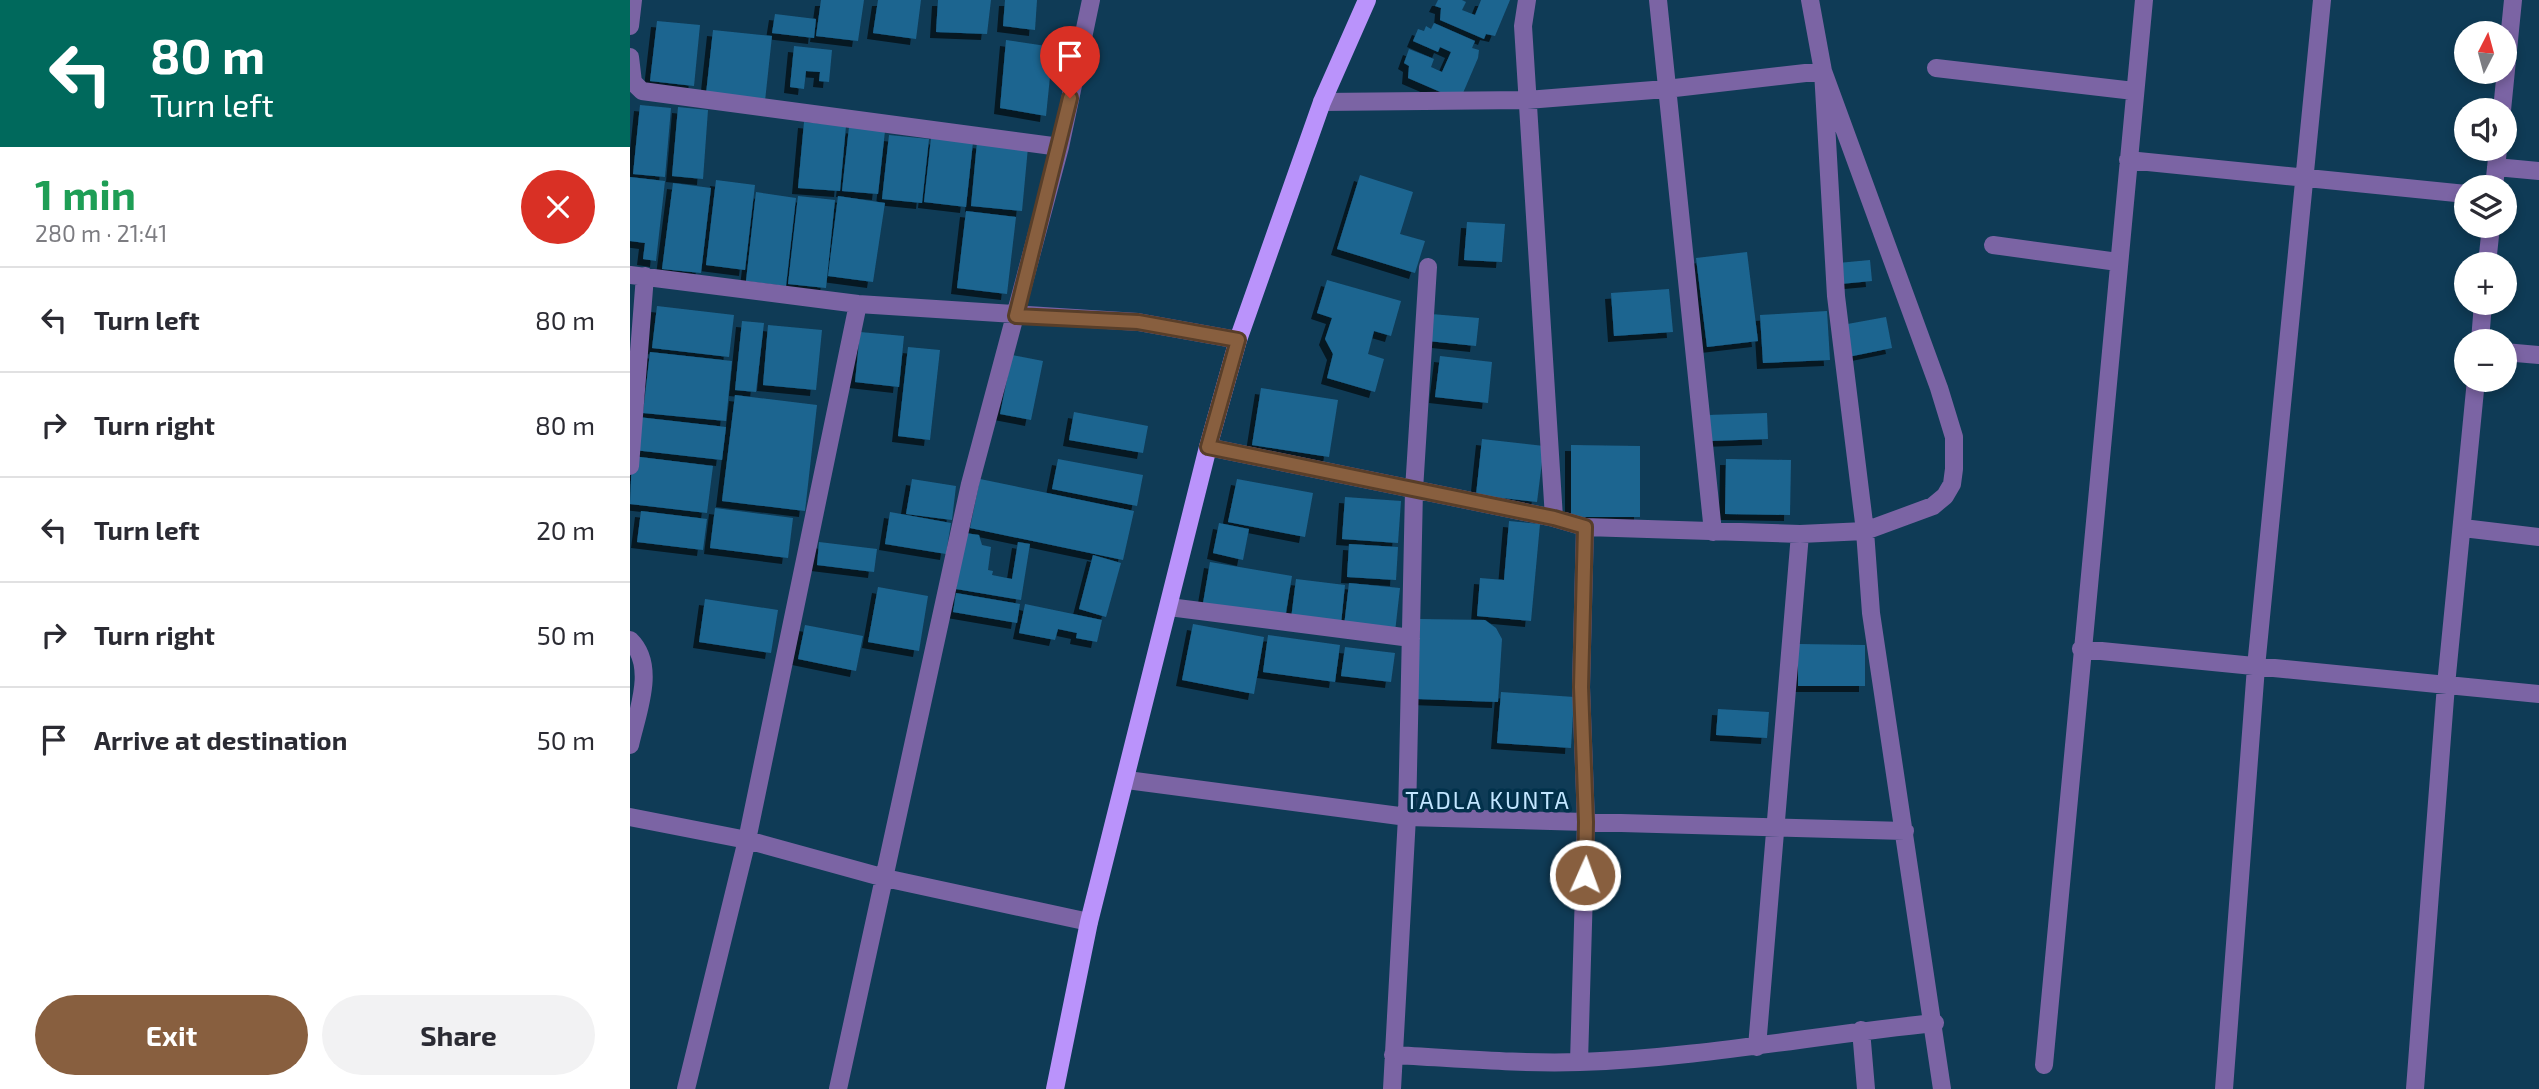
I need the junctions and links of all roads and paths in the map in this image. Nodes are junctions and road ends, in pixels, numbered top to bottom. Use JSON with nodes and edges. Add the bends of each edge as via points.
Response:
{"nodes":[{"id":1,"x":634,"y":0,"type":"edge"},
{"id":2,"x":1091,"y":0,"type":"edge"},
{"id":3,"x":1367,"y":0,"type":"edge"},
{"id":4,"x":1527,"y":0,"type":"edge"},
{"id":5,"x":1658,"y":0,"type":"edge"},
{"id":6,"x":1810,"y":0,"type":"edge"},
{"id":7,"x":2144,"y":0,"type":"edge"},
{"id":8,"x":2322,"y":0,"type":"edge"},
{"id":9,"x":2513,"y":0,"type":"edge"},
{"id":10,"x":630,"y":26,"type":"edge"},
{"id":11,"x":630,"y":57,"type":"edge"},
{"id":12,"x":1936,"y":68,"type":"dead end"},
{"id":13,"x":1823,"y":71,"type":"junction"},
{"id":14,"x":1666,"y":89,"type":"junction"},
{"id":15,"x":2134,"y":91,"type":"junction"},
{"id":16,"x":2503,"y":98,"type":"edge"},
{"id":17,"x":1527,"y":100,"type":"junction"},
{"id":18,"x":1322,"y":102,"type":"junction"},
{"id":19,"x":1060,"y":147,"type":"junction"},
{"id":20,"x":2128,"y":160,"type":"junction"},
{"id":21,"x":2507,"y":161,"type":"edge"},
{"id":22,"x":2539,"y":171,"type":"edge"},
{"id":23,"x":2305,"y":180,"type":"junction"},
{"id":24,"x":2454,"y":193,"type":"edge"},
{"id":25,"x":1993,"y":246,"type":"dead end"},
{"id":26,"x":2118,"y":262,"type":"junction"},
{"id":27,"x":1428,"y":267,"type":"dead end"},
{"id":28,"x":637,"y":276,"type":"edge"},
{"id":29,"x":858,"y":304,"type":"junction"},
{"id":30,"x":1016,"y":316,"type":"junction"},
{"id":31,"x":1238,"y":340,"type":"junction"},
{"id":32,"x":2517,"y":353,"type":"edge"},
{"id":33,"x":2539,"y":355,"type":"edge"},
{"id":34,"x":2475,"y":392,"type":"edge"},
{"id":35,"x":1208,"y":447,"type":"junction"},
{"id":36,"x":630,"y":466,"type":"edge"},
{"id":37,"x":1415,"y":490,"type":"junction"},
{"id":38,"x":1554,"y":518,"type":"junction"},
{"id":39,"x":1585,"y":527,"type":"junction"},
{"id":40,"x":2463,"y":528,"type":"junction"},
{"id":41,"x":1865,"y":531,"type":"junction"},
{"id":42,"x":1713,"y":532,"type":"junction"},
{"id":43,"x":1800,"y":534,"type":"junction"},
{"id":44,"x":2539,"y":537,"type":"edge"},
{"id":45,"x":1169,"y":607,"type":"junction"},
{"id":46,"x":1411,"y":638,"type":"junction"},
{"id":47,"x":630,"y":640,"type":"edge"},
{"id":48,"x":2081,"y":649,"type":"junction"},
{"id":49,"x":2256,"y":667,"type":"junction"},
{"id":50,"x":2446,"y":685,"type":"junction"},
{"id":51,"x":2539,"y":694,"type":"edge"},
{"id":52,"x":630,"y":745,"type":"edge"},
{"id":53,"x":1127,"y":780,"type":"junction"},
{"id":54,"x":630,"y":817,"type":"edge"},
{"id":55,"x":1407,"y":817,"type":"junction"},
{"id":56,"x":1586,"y":822,"type":"junction"},
{"id":57,"x":1776,"y":827,"type":"junction"},
{"id":58,"x":1905,"y":831,"type":"junction"},
{"id":59,"x":747,"y":840,"type":"junction"},
{"id":60,"x":885,"y":878,"type":"junction"},
{"id":61,"x":1089,"y":922,"type":"junction"},
{"id":62,"x":1935,"y":1023,"type":"junction"},
{"id":63,"x":1861,"y":1030,"type":"junction"},
{"id":64,"x":1757,"y":1047,"type":"junction"},
{"id":65,"x":1393,"y":1055,"type":"junction"},
{"id":66,"x":1579,"y":1062,"type":"junction"},
{"id":67,"x":2044,"y":1065,"type":"dead end"},
{"id":68,"x":687,"y":1089,"type":"edge"},
{"id":69,"x":838,"y":1089,"type":"edge"},
{"id":70,"x":1055,"y":1089,"type":"edge"},
{"id":71,"x":1392,"y":1089,"type":"edge"},
{"id":72,"x":1866,"y":1089,"type":"edge"},
{"id":73,"x":1942,"y":1089,"type":"edge"},
{"id":74,"x":2224,"y":1089,"type":"edge"},
{"id":75,"x":2415,"y":1089,"type":"edge"}],
"edges":[{"from":1,"to":10,"type":"street"},
{"from":2,"to":19,"type":"street"},
{"from":3,"to":18,"type":"main road"},
{"from":4,"to":17,"type":"street","via":[[1523,26]]},
{"from":5,"to":14,"type":"street"},
{"from":6,"to":13,"type":"street"},
{"from":7,"to":15,"type":"street"},
{"from":8,"to":23,"type":"street"},
{"from":9,"to":16,"type":"street"},
{"from":11,"to":19,"type":"street","via":[[633,82],[642,91]]},
{"from":12,"to":15,"type":"street"},
{"from":13,"to":14,"type":"street"},
{"from":13,"to":41,"type":"street","via":[[1836,296]]},
{"from":13,"to":41,"type":"street","via":[[1940,387],[1954,437],[1952,484],[1945,496],[1933,506]]},
{"from":14,"to":17,"type":"street"},
{"from":14,"to":42,"type":"street"},
{"from":15,"to":20,"type":"street"},
{"from":17,"to":18,"type":"street"},
{"from":17,"to":38,"type":"street"},
{"from":18,"to":31,"type":"main road"},
{"from":19,"to":30,"type":"street"},
{"from":20,"to":23,"type":"street"},
{"from":20,"to":26,"type":"street"},
{"from":21,"to":22,"type":"street"},
{"from":23,"to":24,"type":"street"},
{"from":23,"to":49,"type":"street"},
{"from":25,"to":26,"type":"street"},
{"from":26,"to":48,"type":"street"},
{"from":27,"to":37,"type":"street"},
{"from":28,"to":29,"type":"street"},
{"from":28,"to":36,"type":"street"},
{"from":29,"to":30,"type":"street"},
{"from":29,"to":59,"type":"street"},
{"from":30,"to":31,"type":"street","via":[[1138,322]]},
{"from":30,"to":60,"type":"street","via":[[970,484]]},
{"from":31,"to":35,"type":"main road"},
{"from":32,"to":33,"type":"street"},
{"from":34,"to":40,"type":"street"},
{"from":35,"to":37,"type":"street"},
{"from":35,"to":45,"type":"main road"},
{"from":37,"to":38,"type":"street"},
{"from":37,"to":46,"type":"street"},
{"from":38,"to":39,"type":"street"},
{"from":39,"to":42,"type":"street"},
{"from":39,"to":56,"type":"street","via":[[1581,687]]},
{"from":40,"to":44,"type":"street"},
{"from":40,"to":50,"type":"street"},
{"from":41,"to":43,"type":"street"},
{"from":41,"to":58,"type":"street","via":[[1871,613]]},
{"from":42,"to":43,"type":"street"},
{"from":43,"to":57,"type":"street"},
{"from":45,"to":46,"type":"street"},
{"from":45,"to":53,"type":"main road"},
{"from":46,"to":55,"type":"street"},
{"from":47,"to":52,"type":"street","via":[[642,659],[644,677]]},
{"from":48,"to":49,"type":"street"},
{"from":48,"to":67,"type":"street"},
{"from":49,"to":50,"type":"street"},
{"from":49,"to":74,"type":"street"},
{"from":50,"to":51,"type":"street"},
{"from":50,"to":75,"type":"street"},
{"from":53,"to":55,"type":"street"},
{"from":53,"to":61,"type":"main road"},
{"from":54,"to":59,"type":"street"},
{"from":55,"to":56,"type":"street"},
{"from":55,"to":65,"type":"street"},
{"from":56,"to":57,"type":"street"},
{"from":56,"to":66,"type":"street"},
{"from":57,"to":58,"type":"street"},
{"from":57,"to":64,"type":"street"},
{"from":58,"to":62,"type":"street"},
{"from":59,"to":60,"type":"street"},
{"from":59,"to":68,"type":"street"},
{"from":60,"to":61,"type":"street"},
{"from":60,"to":69,"type":"street"},
{"from":61,"to":70,"type":"main road"},
{"from":62,"to":63,"type":"street"},
{"from":62,"to":73,"type":"street"},
{"from":63,"to":64,"type":"street"},
{"from":63,"to":72,"type":"street"},
{"from":64,"to":66,"type":"street"},
{"from":65,"to":66,"type":"street"},
{"from":65,"to":71,"type":"street"}]}
